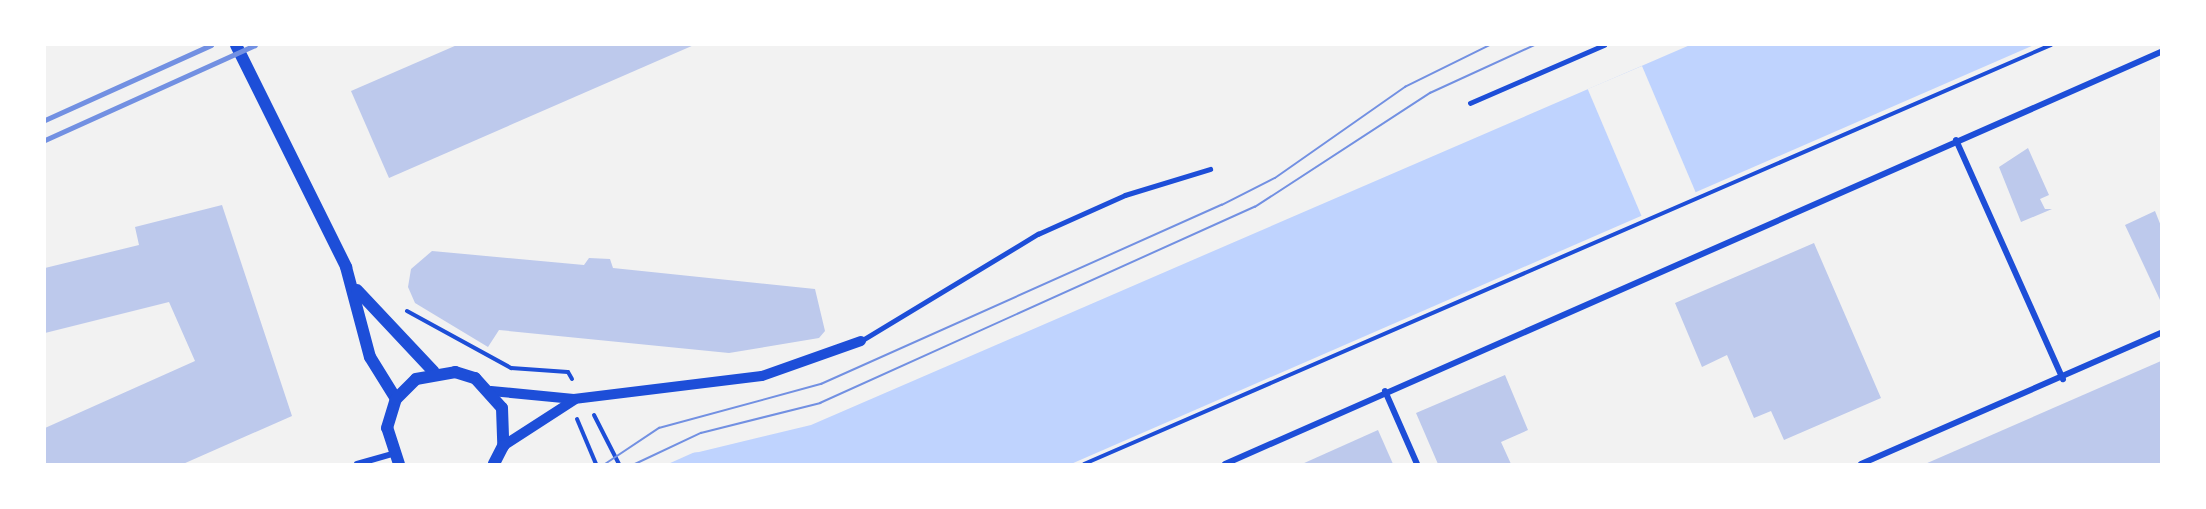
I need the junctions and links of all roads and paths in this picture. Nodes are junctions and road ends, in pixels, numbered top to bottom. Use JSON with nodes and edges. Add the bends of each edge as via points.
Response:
{"nodes":[{"id":1,"x":236,"y":45,"type":"edge"},
{"id":2,"x":1604,"y":45,"type":"edge"},
{"id":3,"x":2051,"y":45,"type":"edge"},
{"id":4,"x":2161,"y":52,"type":"edge"},
{"id":5,"x":1470,"y":103,"type":"dead end"},
{"id":6,"x":1956,"y":140,"type":"junction"},
{"id":7,"x":1210,"y":169,"type":"dead end"},
{"id":8,"x":357,"y":290,"type":"junction"},
{"id":9,"x":395,"y":305,"type":"dead end"},
{"id":10,"x":2161,"y":333,"type":"edge"},
{"id":11,"x":861,"y":341,"type":"joint"},
{"id":12,"x":511,"y":368,"type":"dead end"},
{"id":13,"x":434,"y":372,"type":"junction"},
{"id":14,"x":2062,"y":379,"type":"junction"},
{"id":15,"x":491,"y":391,"type":"junction"},
{"id":16,"x":1385,"y":391,"type":"junction"},
{"id":17,"x":396,"y":399,"type":"junction"},
{"id":18,"x":574,"y":399,"type":"junction"},
{"id":19,"x":602,"y":439,"type":"dead end"},
{"id":20,"x":584,"y":442,"type":"dead end"},
{"id":21,"x":503,"y":446,"type":"junction"},
{"id":22,"x":396,"y":459,"type":"edge"},
{"id":23,"x":357,"y":464,"type":"edge"},
{"id":24,"x":494,"y":464,"type":"edge"},
{"id":25,"x":597,"y":464,"type":"edge"},
{"id":26,"x":619,"y":464,"type":"edge"},
{"id":27,"x":1084,"y":464,"type":"edge"},
{"id":28,"x":1226,"y":464,"type":"edge"},
{"id":29,"x":1416,"y":464,"type":"edge"},
{"id":30,"x":1861,"y":464,"type":"edge"}],
"edges":[{"from":1,"to":8,"type":"main road"},
{"from":2,"to":5,"type":"lane"},
{"from":3,"to":27,"type":"path"},
{"from":4,"to":6,"type":"street"},
{"from":6,"to":14,"type":"street"},
{"from":6,"to":16,"type":"street"},
{"from":7,"to":11,"type":"lane","via":[[1125,195],[1038,234]]},
{"from":8,"to":13,"type":"main road"},
{"from":8,"to":17,"type":"main road","via":[[370,357]]},
{"from":9,"to":12,"type":"path"},
{"from":10,"to":14,"type":"street"},
{"from":11,"to":18,"type":"street","via":[[762,376]]},
{"from":13,"to":15,"type":"main road","via":[[475,378]]},
{"from":13,"to":17,"type":"main road","via":[[416,379]]},
{"from":14,"to":30,"type":"street"},
{"from":15,"to":18,"type":"street"},
{"from":15,"to":21,"type":"main road","via":[[502,408]]},
{"from":16,"to":28,"type":"street"},
{"from":16,"to":29,"type":"street"},
{"from":17,"to":22,"type":"main road","via":[[387,428]]},
{"from":18,"to":21,"type":"street"},
{"from":19,"to":26,"type":"path"},
{"from":20,"to":25,"type":"path"},
{"from":21,"to":24,"type":"main road"},
{"from":22,"to":23,"type":"street"}]}
